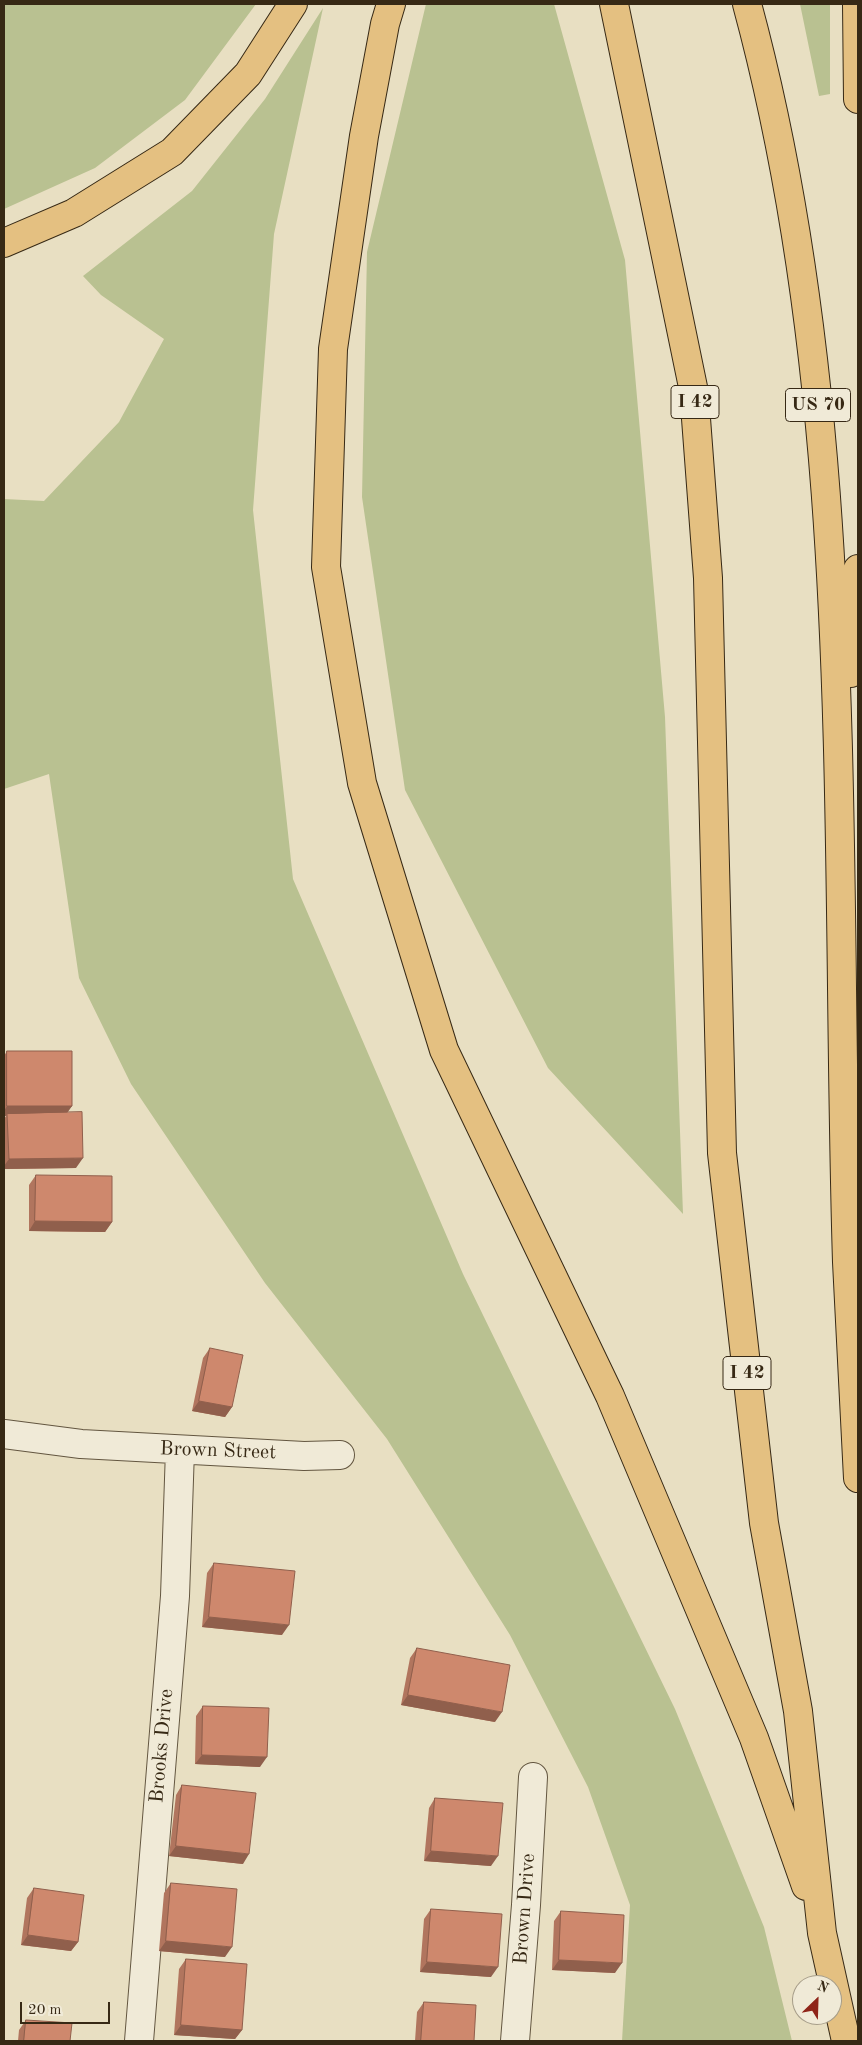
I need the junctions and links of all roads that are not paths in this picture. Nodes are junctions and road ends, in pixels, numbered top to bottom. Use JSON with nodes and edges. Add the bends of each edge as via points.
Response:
{"nodes":[{"id":1,"x":292,"y":4,"type":"edge"},
{"id":2,"x":391,"y":4,"type":"edge"},
{"id":3,"x":614,"y":4,"type":"edge"},
{"id":4,"x":747,"y":4,"type":"edge"},
{"id":5,"x":858,"y":4,"type":"edge"},
{"id":6,"x":858,"y":99,"type":"edge"},
{"id":7,"x":4,"y":243,"type":"edge"},
{"id":8,"x":858,"y":569,"type":"edge"},
{"id":9,"x":840,"y":812,"type":"junction"},
{"id":10,"x":4,"y":1434,"type":"edge"},
{"id":11,"x":180,"y":1450,"type":"junction"},
{"id":12,"x":340,"y":1455,"type":"dead end"},
{"id":13,"x":858,"y":1478,"type":"edge"},
{"id":14,"x":533,"y":1777,"type":"dead end"},
{"id":15,"x":822,"y":1933,"type":"junction"},
{"id":16,"x":139,"y":2041,"type":"edge"},
{"id":17,"x":515,"y":2041,"type":"edge"},
{"id":18,"x":846,"y":2041,"type":"edge"}],
"edges":[{"from":1,"to":7,"type":"highway","via":[[248,74],[172,152],[74,213]]},
{"from":2,"to":15,"type":"highway","via":[[364,136],[332,369],[326,567],[362,783],[444,1050],[610,1396],[754,1738]]},
{"from":3,"to":15,"type":"highway","number":"I 42","via":[[694,392],[708,578],[722,1153],[764,1523],[798,1711]]},
{"from":4,"to":9,"type":"highway","number":"US 70","via":[[779,143],[799,254],[815,373],[832,578]]},
{"from":5,"to":6,"type":"highway"},
{"from":8,"to":9,"type":"highway"},
{"from":9,"to":13,"type":"highway","number":"US 70","via":[[847,1260]]},
{"from":10,"to":11,"type":"street","name":"Brown Street","via":[[97,1445]]},
{"from":11,"to":12,"type":"street","name":"Brown Street"},
{"from":11,"to":16,"type":"street","name":"Brooks Drive","via":[[175,1596]]},
{"from":14,"to":17,"type":"street","name":"Brown Drive"},
{"from":15,"to":18,"type":"highway","number":"I 42"}]}
